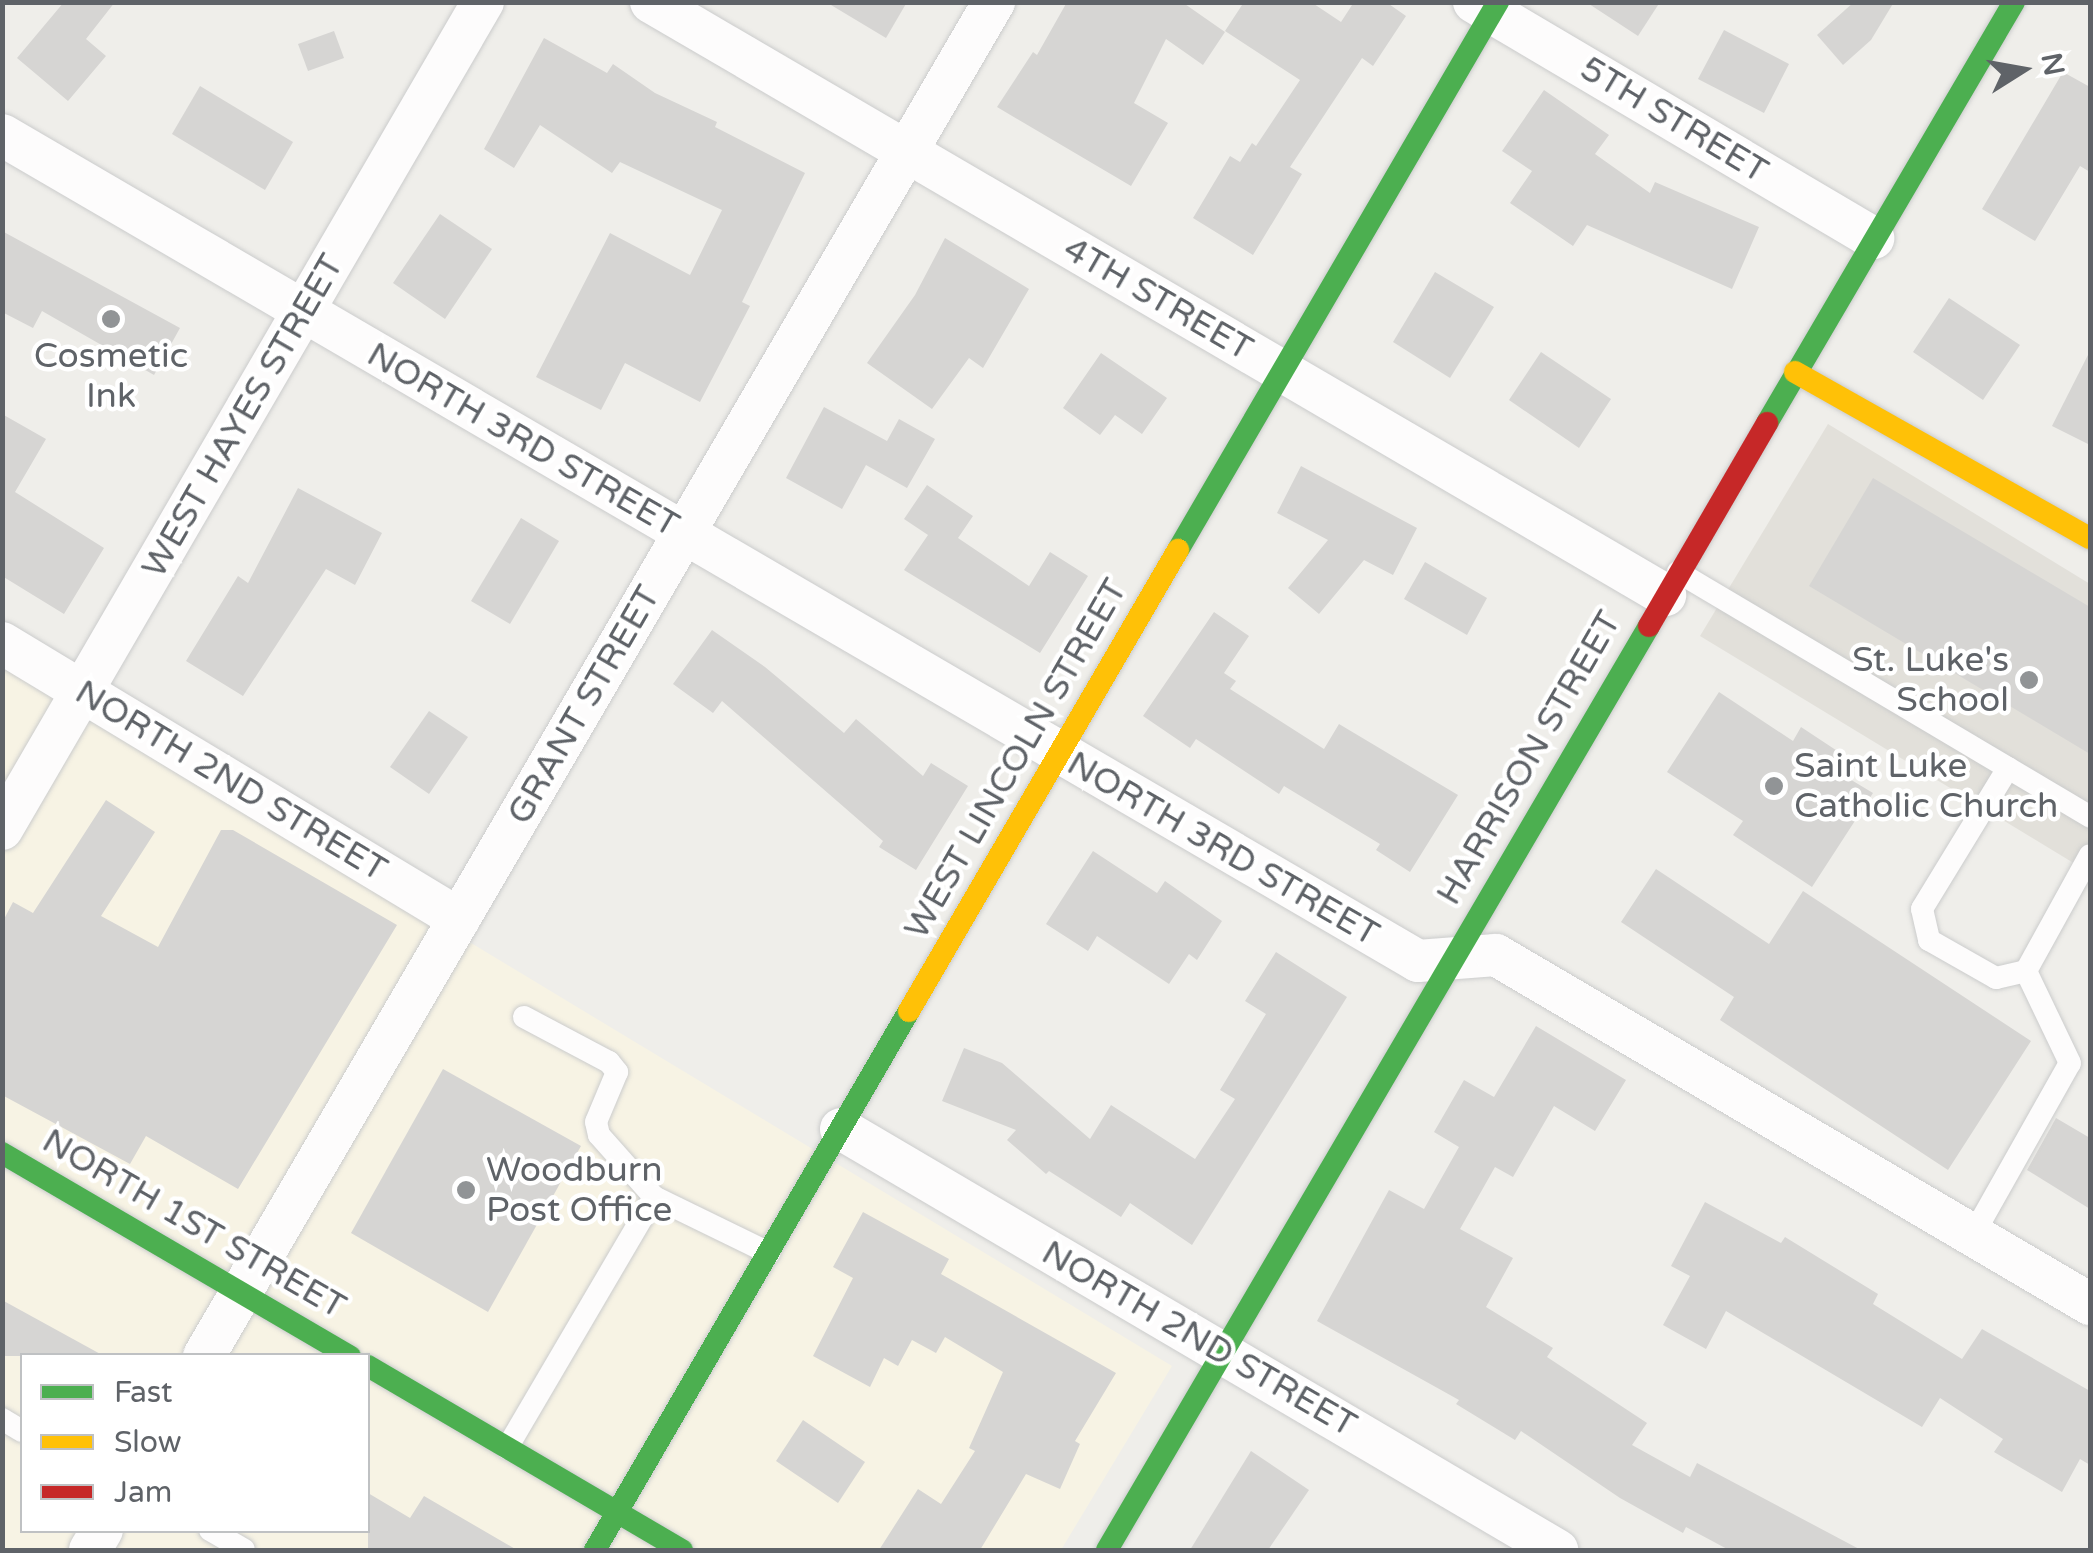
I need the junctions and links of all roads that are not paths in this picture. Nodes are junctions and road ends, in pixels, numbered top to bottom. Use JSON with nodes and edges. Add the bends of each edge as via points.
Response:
{"nodes":[{"id":1,"x":483,"y":2,"type":"edge"},
{"id":2,"x":652,"y":2,"type":"edge"},
{"id":3,"x":994,"y":2,"type":"edge"},
{"id":4,"x":2014,"y":2,"type":"edge"},
{"id":5,"x":1488,"y":6,"type":"edge"},
{"id":6,"x":2,"y":135,"type":"edge"},
{"id":7,"x":907,"y":152,"type":"junction"},
{"id":8,"x":1873,"y":238,"type":"junction"},
{"id":9,"x":304,"y":313,"type":"junction"},
{"id":10,"x":1283,"y":371,"type":"junction"},
{"id":11,"x":1794,"y":372,"type":"junction"},
{"id":12,"x":684,"y":534,"type":"junction"},
{"id":13,"x":2090,"y":538,"type":"edge"},
{"id":14,"x":1672,"y":583,"type":"junction"},
{"id":15,"x":2,"y":643,"type":"edge"},
{"id":16,"x":82,"y":689,"type":"junction"},
{"id":17,"x":1060,"y":755,"type":"junction"},
{"id":18,"x":2008,"y":768,"type":"junction"},
{"id":19,"x":2090,"y":817,"type":"edge"},
{"id":20,"x":2,"y":828,"type":"edge"},
{"id":21,"x":2090,"y":855,"type":"edge"},
{"id":22,"x":459,"y":920,"type":"junction"},
{"id":23,"x":1453,"y":958,"type":"junction"},
{"id":24,"x":2026,"y":971,"type":"junction"},
{"id":25,"x":524,"y":1018,"type":"dead end"},
{"id":26,"x":841,"y":1129,"type":"junction"},
{"id":27,"x":2,"y":1153,"type":"edge"},
{"id":28,"x":654,"y":1198,"type":"junction"},
{"id":29,"x":1973,"y":1235,"type":"junction"},
{"id":30,"x":769,"y":1253,"type":"junction"},
{"id":31,"x":242,"y":1291,"type":"junction"},
{"id":32,"x":2090,"y":1304,"type":"edge"},
{"id":33,"x":1221,"y":1351,"type":"junction"},
{"id":34,"x":206,"y":1353,"type":"edge"},
{"id":35,"x":345,"y":1353,"type":"edge"},
{"id":36,"x":370,"y":1367,"type":"edge"},
{"id":37,"x":507,"y":1448,"type":"junction"},
{"id":38,"x":617,"y":1512,"type":"junction"},
{"id":39,"x":215,"y":1533,"type":"edge"},
{"id":40,"x":244,"y":1550,"type":"edge"},
{"id":41,"x":595,"y":1550,"type":"edge"},
{"id":42,"x":682,"y":1550,"type":"edge"},
{"id":43,"x":1107,"y":1550,"type":"edge"},
{"id":44,"x":1557,"y":1550,"type":"edge"}],
"edges":[{"from":1,"to":9,"type":"street","name":"WEST HAYES STREET"},
{"from":2,"to":7,"type":"street","name":"4TH STREET"},
{"from":3,"to":7,"type":"street","name":"GRANT STREET"},
{"from":4,"to":8,"type":"street","name":"HARRISON STREET"},
{"from":5,"to":8,"type":"street","name":"5TH STREET"},
{"from":5,"to":10,"type":"street","name":"WEST LINCOLN STREET"},
{"from":6,"to":9,"type":"street","name":"NORTH 3RD STREET"},
{"from":7,"to":10,"type":"street","name":"4TH STREET"},
{"from":7,"to":12,"type":"street","name":"GRANT STREET"},
{"from":8,"to":11,"type":"street","name":"HARRISON STREET"},
{"from":9,"to":12,"type":"street","name":"NORTH 3RD STREET"},
{"from":9,"to":16,"type":"street","name":"WEST HAYES STREET"},
{"from":10,"to":14,"type":"street","name":"4TH STREET"},
{"from":10,"to":17,"type":"street","name":"WEST LINCOLN STREET"},
{"from":11,"to":13,"type":"street"},
{"from":11,"to":14,"type":"street","name":"HARRISON STREET"},
{"from":12,"to":17,"type":"street","name":"NORTH 3RD STREET"},
{"from":12,"to":22,"type":"street","name":"GRANT STREET"},
{"from":14,"to":18,"type":"lane"},
{"from":14,"to":23,"type":"street","name":"HARRISON STREET"},
{"from":15,"to":16,"type":"street","name":"NORTH 2ND STREET"},
{"from":16,"to":20,"type":"street","name":"WEST HAYES STREET"},
{"from":16,"to":22,"type":"street","name":"NORTH 2ND STREET"},
{"from":17,"to":23,"type":"street","name":"NORTH 3RD STREET","via":[[1418,961]]},
{"from":17,"to":26,"type":"street","name":"WEST LINCOLN STREET"},
{"from":18,"to":19,"type":"lane"},
{"from":18,"to":24,"type":"lane","via":[[1922,909],[1929,940],[1996,978]]},
{"from":21,"to":24,"type":"lane"},
{"from":22,"to":31,"type":"street","name":"GRANT STREET"},
{"from":23,"to":29,"type":"street","name":"NORTH 3RD STREET","via":[[1496,955]]},
{"from":23,"to":33,"type":"street","name":"HARRISON STREET"},
{"from":24,"to":29,"type":"lane","via":[[2070,1064]]},
{"from":25,"to":28,"type":"lane","via":[[617,1072],[596,1122],[599,1135]]},
{"from":26,"to":30,"type":"street","name":"WEST LINCOLN STREET"},
{"from":26,"to":33,"type":"street","name":"NORTH 2ND STREET"},
{"from":27,"to":31,"type":"street","name":"NORTH 1ST STREET"},
{"from":28,"to":30,"type":"lane"},
{"from":28,"to":37,"type":"lane"},
{"from":29,"to":32,"type":"street","name":"NORTH 3RD STREET"},
{"from":30,"to":38,"type":"street","name":"WEST LINCOLN STREET"},
{"from":31,"to":34,"type":"street","name":"GRANT STREET"},
{"from":31,"to":35,"type":"street","name":"NORTH 1ST STREET"},
{"from":33,"to":43,"type":"street","name":"HARRISON STREET"},
{"from":33,"to":44,"type":"street","name":"NORTH 2ND STREET"},
{"from":36,"to":37,"type":"street","name":"NORTH 1ST STREET"},
{"from":37,"to":38,"type":"street","name":"NORTH 1ST STREET"},
{"from":38,"to":41,"type":"street","name":"WEST LINCOLN STREET"},
{"from":38,"to":42,"type":"street","name":"NORTH 1ST STREET"},
{"from":39,"to":40,"type":"lane"}]}
